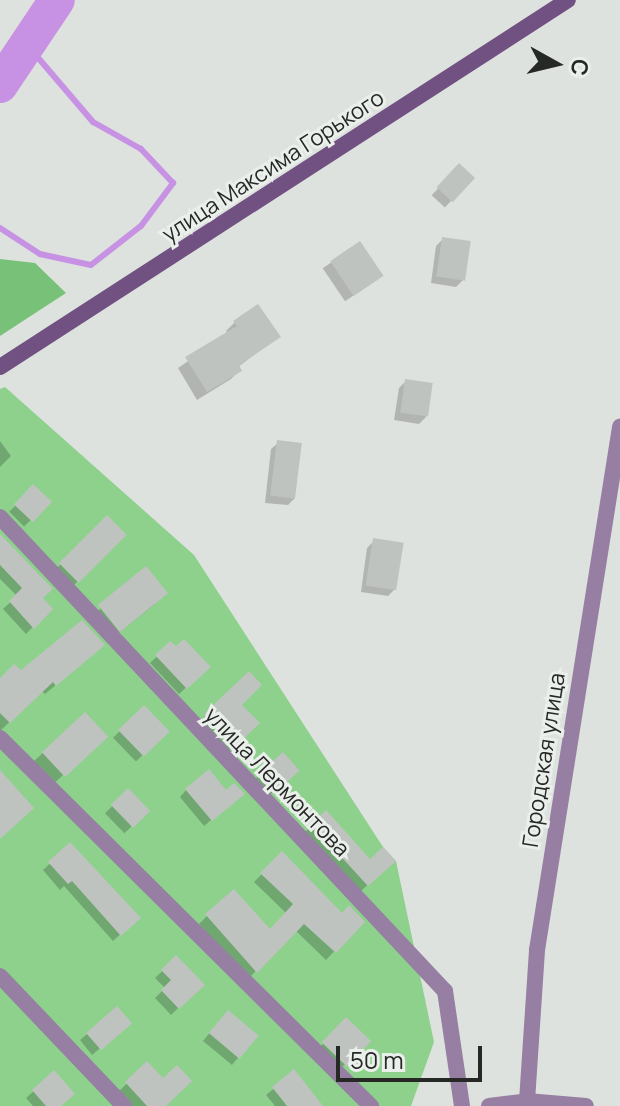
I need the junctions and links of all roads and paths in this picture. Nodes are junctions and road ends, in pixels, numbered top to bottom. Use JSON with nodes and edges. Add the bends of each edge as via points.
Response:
{"nodes":[{"id":1,"x":568,"y":0,"type":"edge"},
{"id":2,"x":0,"y":367,"type":"edge"},
{"id":3,"x":620,"y":427,"type":"edge"},
{"id":4,"x":615,"y":488,"type":"edge"},
{"id":5,"x":0,"y":517,"type":"edge"},
{"id":6,"x":0,"y":738,"type":"edge"},
{"id":7,"x":0,"y":976,"type":"edge"},
{"id":8,"x":527,"y":1101,"type":"junction"},
{"id":9,"x":124,"y":1106,"type":"edge"},
{"id":10,"x":371,"y":1106,"type":"edge"},
{"id":11,"x":462,"y":1106,"type":"edge"},
{"id":12,"x":494,"y":1106,"type":"edge"},
{"id":13,"x":586,"y":1106,"type":"edge"}],
"edges":[{"from":1,"to":2,"type":"street","name":"улица Максима Горького"},
{"from":3,"to":4,"type":"street","name":"Городская улица"},
{"from":4,"to":8,"type":"street","name":"Городская улица","via":[[537,950]]},
{"from":5,"to":11,"type":"street","name":"улица Лермонтова","via":[[445,991]]},
{"from":6,"to":10,"type":"street"},
{"from":7,"to":9,"type":"street"},
{"from":8,"to":12,"type":"street"},
{"from":8,"to":13,"type":"street"}]}
